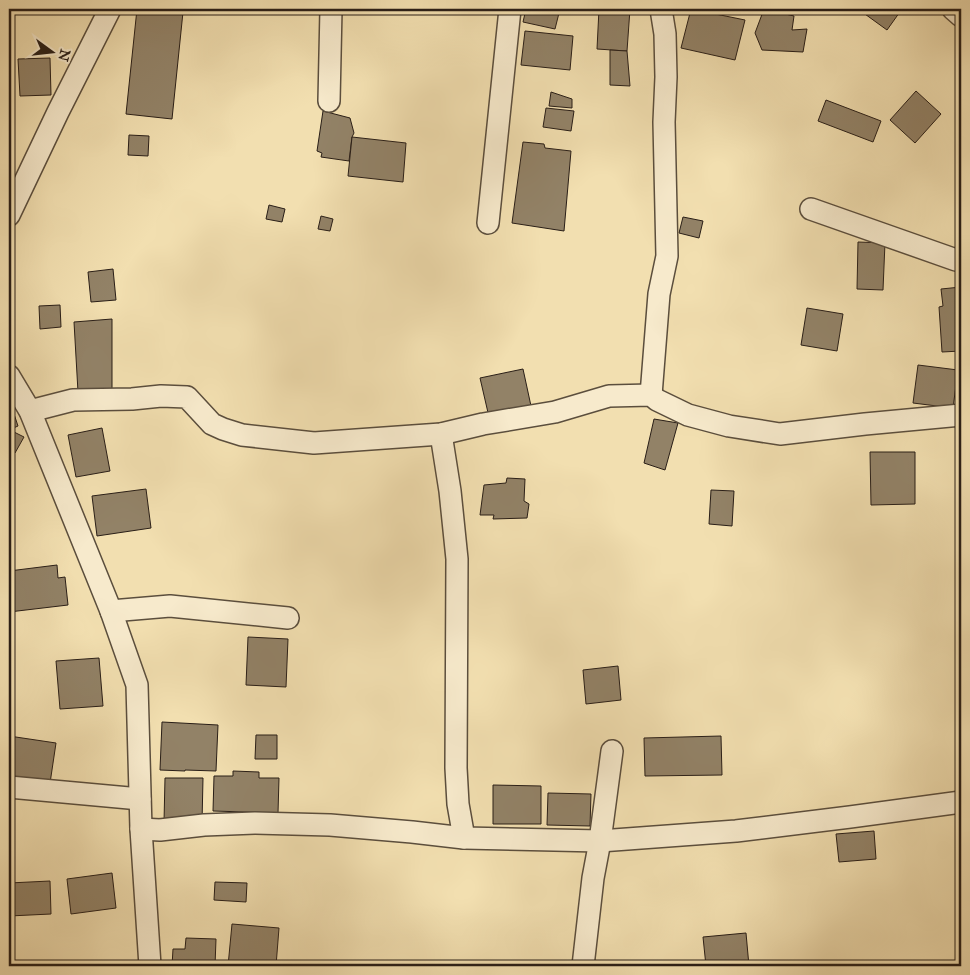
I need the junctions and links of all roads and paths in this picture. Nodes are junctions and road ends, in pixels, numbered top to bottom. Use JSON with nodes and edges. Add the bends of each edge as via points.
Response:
{"nodes":[{"id":1,"x":110,"y":9,"type":"edge"},
{"id":2,"x":331,"y":9,"type":"edge"},
{"id":3,"x":510,"y":9,"type":"edge"},
{"id":4,"x":661,"y":9,"type":"edge"},
{"id":5,"x":953,"y":9,"type":"edge"},
{"id":6,"x":961,"y":16,"type":"edge"},
{"id":7,"x":329,"y":101,"type":"dead end"},
{"id":8,"x":811,"y":209,"type":"dead end"},
{"id":9,"x":9,"y":215,"type":"edge"},
{"id":10,"x":488,"y":222,"type":"dead end"},
{"id":11,"x":961,"y":257,"type":"edge"},
{"id":12,"x":9,"y":376,"type":"edge"},
{"id":13,"x":651,"y":394,"type":"junction"},
{"id":14,"x":30,"y":411,"type":"junction"},
{"id":15,"x":961,"y":415,"type":"edge"},
{"id":16,"x":441,"y":434,"type":"junction"},
{"id":17,"x":112,"y":611,"type":"junction"},
{"id":18,"x":288,"y":618,"type":"dead end"},
{"id":19,"x":612,"y":751,"type":"dead end"},
{"id":20,"x":9,"y":787,"type":"edge"},
{"id":21,"x":140,"y":799,"type":"junction"},
{"id":22,"x":961,"y":802,"type":"edge"},
{"id":23,"x":141,"y":829,"type":"junction"},
{"id":24,"x":464,"y":838,"type":"junction"},
{"id":25,"x":600,"y":841,"type":"junction"},
{"id":26,"x":150,"y":966,"type":"edge"},
{"id":27,"x":583,"y":966,"type":"edge"}],
"edges":[{"from":1,"to":9,"type":"street"},
{"from":2,"to":7,"type":"street"},
{"from":3,"to":10,"type":"street"},
{"from":4,"to":13,"type":"street","via":[[665,34],[667,256],[659,294]]},
{"from":5,"to":6,"type":"street"},
{"from":8,"to":11,"type":"street","via":[[956,260]]},
{"from":12,"to":14,"type":"street"},
{"from":13,"to":15,"type":"street","via":[[688,415],[780,434]]},
{"from":13,"to":16,"type":"street","via":[[609,396],[555,412]]},
{"from":14,"to":16,"type":"street","via":[[73,400],[170,396],[187,398],[212,424],[242,435],[314,444]]},
{"from":14,"to":17,"type":"street"},
{"from":16,"to":24,"type":"street","via":[[457,559],[456,768]]},
{"from":17,"to":18,"type":"street","via":[[170,606]]},
{"from":17,"to":21,"type":"street","via":[[137,686]]},
{"from":19,"to":25,"type":"street"},
{"from":20,"to":21,"type":"street"},
{"from":21,"to":23,"type":"street"},
{"from":22,"to":25,"type":"street","via":[[736,831]]},
{"from":23,"to":24,"type":"street","via":[[255,822],[330,825]]},
{"from":23,"to":26,"type":"street"},
{"from":24,"to":25,"type":"street"},
{"from":25,"to":27,"type":"street"}]}
